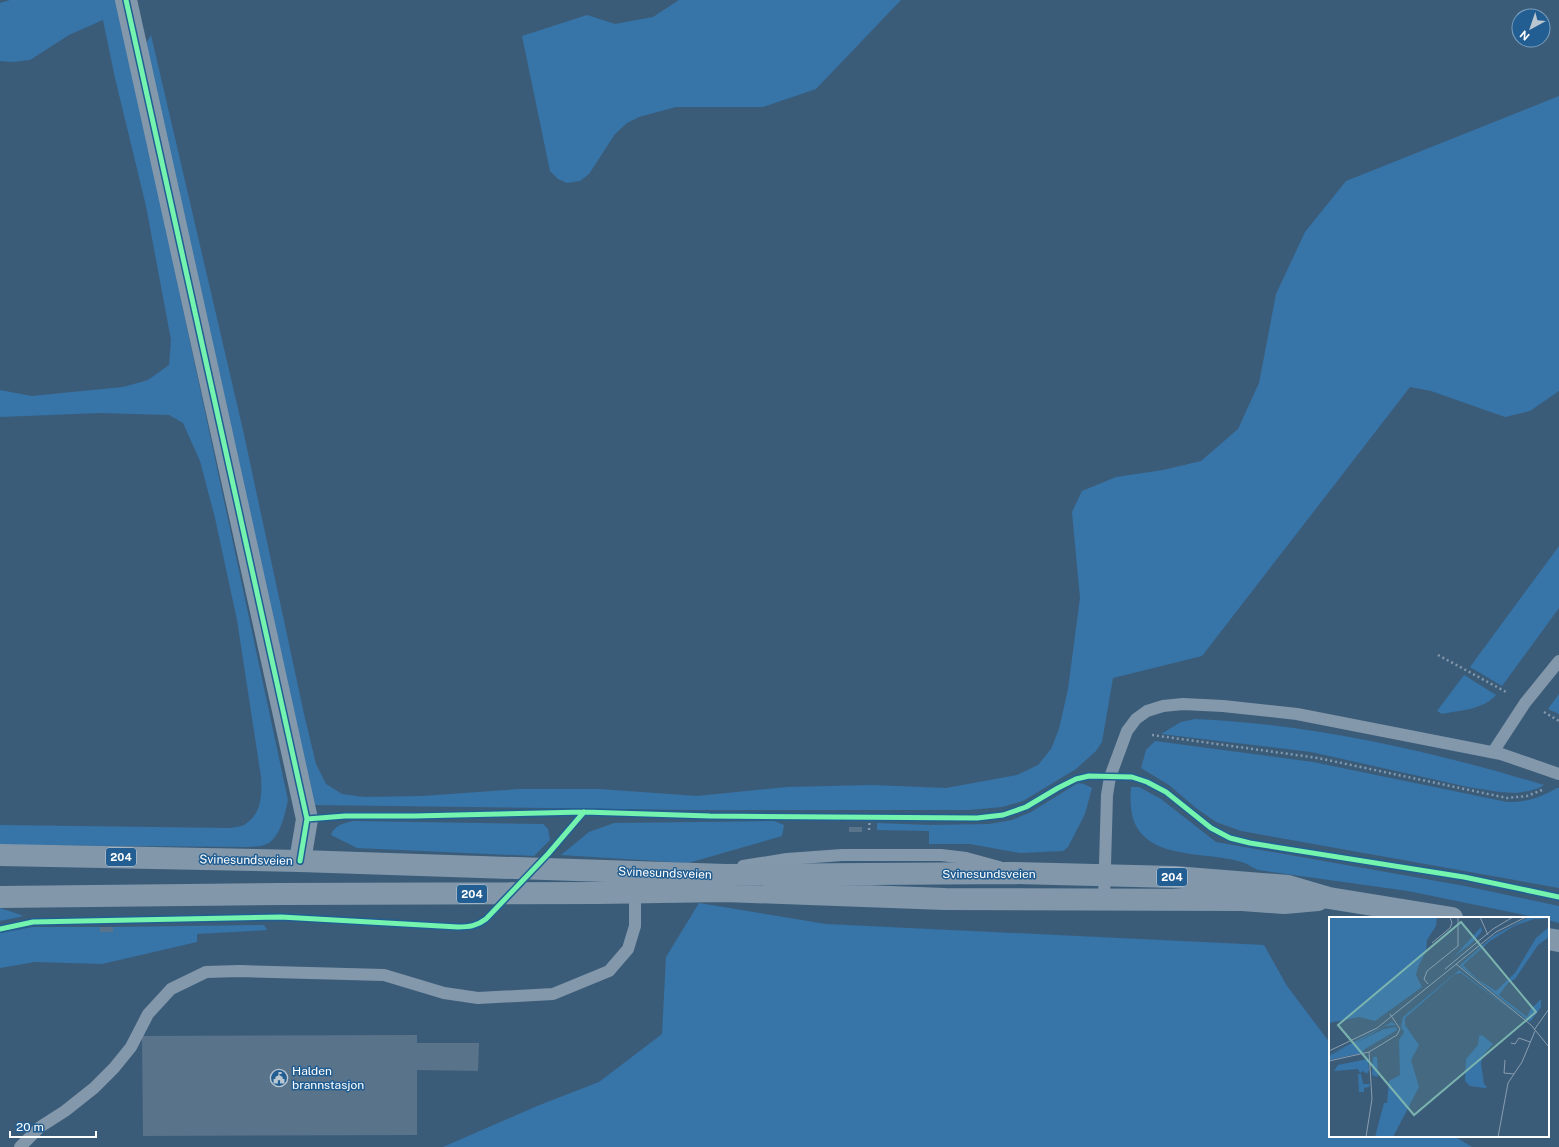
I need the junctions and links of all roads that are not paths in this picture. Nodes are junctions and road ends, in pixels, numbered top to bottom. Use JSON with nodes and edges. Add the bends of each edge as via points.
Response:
{"nodes":[{"id":1,"x":126,"y":0,"type":"edge"},
{"id":2,"x":1559,"y":661,"type":"edge"},
{"id":3,"x":1493,"y":752,"type":"junction"},
{"id":4,"x":1559,"y":774,"type":"edge"},
{"id":5,"x":0,"y":855,"type":"edge"},
{"id":6,"x":300,"y":861,"type":"junction"},
{"id":7,"x":1104,"y":876,"type":"junction"},
{"id":8,"x":635,"y":892,"type":"junction"},
{"id":9,"x":0,"y":896,"type":"edge"},
{"id":10,"x":1329,"y":898,"type":"junction"},
{"id":11,"x":1104,"y":900,"type":"junction"},
{"id":12,"x":1446,"y":917,"type":"edge"},
{"id":13,"x":1549,"y":939,"type":"edge"},
{"id":14,"x":1559,"y":941,"type":"edge"},
{"id":15,"x":20,"y":1147,"type":"edge"}],
"edges":[{"from":1,"to":6,"type":"street","via":[[306,819]]},
{"from":2,"to":3,"type":"lane","via":[[1525,703]]},
{"from":3,"to":4,"type":"lane"},
{"from":3,"to":7,"type":"lane","via":[[1297,714],[1184,704],[1147,711],[1136,719],[1127,731],[1110,777]]},
{"from":5,"to":6,"type":"highway","name":"Svinesundsveien","number":"204"},
{"from":6,"to":7,"type":"highway","name":"Svinesundsveien","number":"204","via":[[726,875],[1013,873]]},
{"from":7,"to":10,"type":"highway","name":"Svinesundsveien","number":"204","via":[[1174,877],[1288,886]]},
{"from":7,"to":11,"type":"lane"},
{"from":8,"to":9,"type":"highway","name":"Svinesundsveien","number":"204"},
{"from":8,"to":11,"type":"highway","name":"Svinesundsveien","number":"204","via":[[724,890],[945,899]]},
{"from":8,"to":15,"type":"lane","via":[[635,926],[628,949],[609,970],[553,994],[478,998],[444,993],[384,975],[206,972],[171,989],[148,1014],[131,1047],[114,1068],[65,1112],[40,1127]]},
{"from":10,"to":11,"type":"highway","name":"Svinesundsveien","number":"204","via":[[1284,903],[1242,900]]},
{"from":10,"to":12,"type":"highway","name":"Svinesundsveien","number":"204"},
{"from":13,"to":14,"type":"highway"}]}
